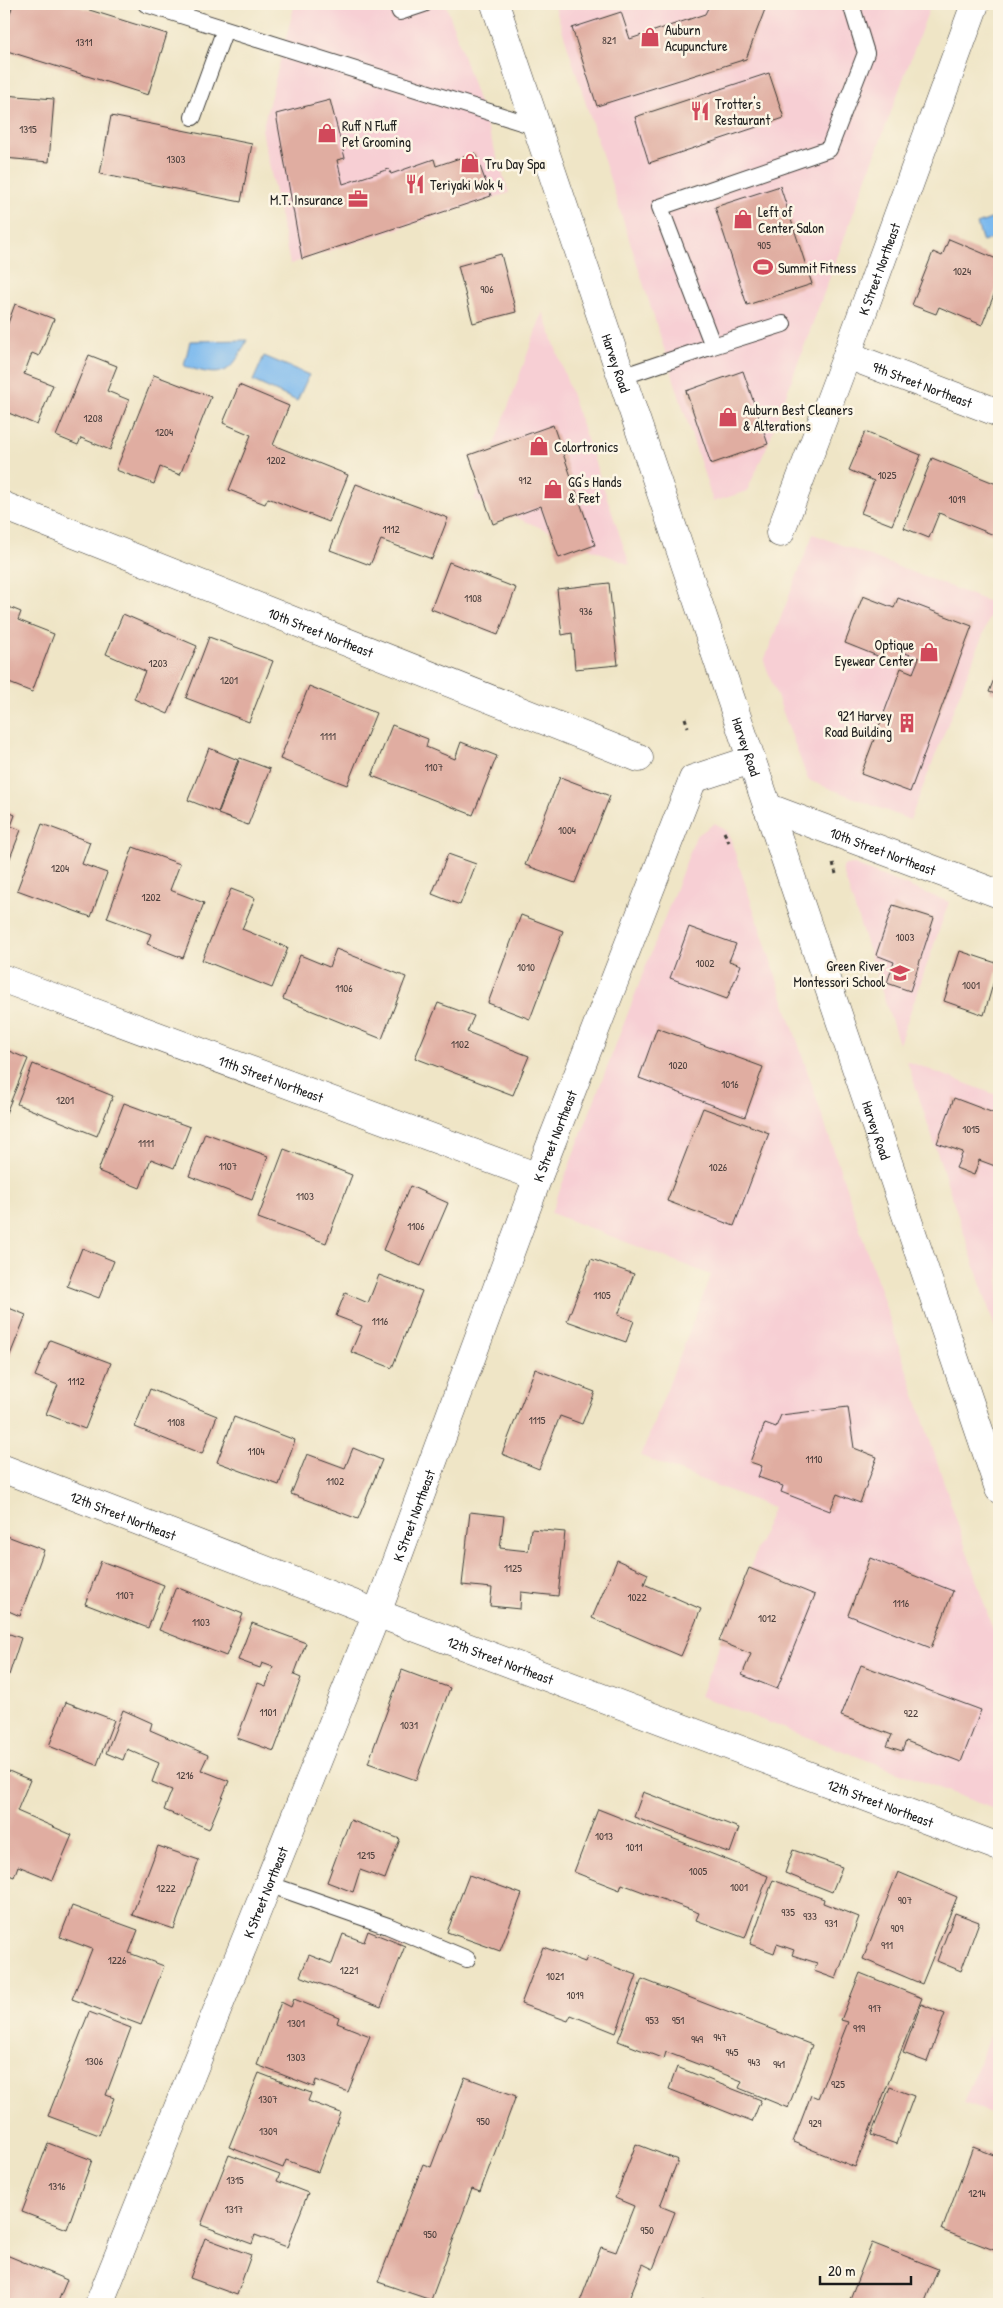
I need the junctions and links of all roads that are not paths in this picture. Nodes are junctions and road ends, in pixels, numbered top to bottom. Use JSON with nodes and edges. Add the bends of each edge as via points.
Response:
{"nodes":[{"id":1,"x":146,"y":4,"type":"edge"},
{"id":2,"x":397,"y":4,"type":"edge"},
{"id":3,"x":424,"y":4,"type":"edge"},
{"id":4,"x":495,"y":4,"type":"edge"},
{"id":5,"x":851,"y":4,"type":"edge"},
{"id":6,"x":974,"y":4,"type":"edge"},
{"id":7,"x":225,"y":29,"type":"junction"},
{"id":8,"x":193,"y":117,"type":"dead end"},
{"id":9,"x":537,"y":127,"type":"junction"},
{"id":10,"x":783,"y":324,"type":"dead end"},
{"id":11,"x":714,"y":346,"type":"junction"},
{"id":12,"x":847,"y":356,"type":"junction"},
{"id":13,"x":621,"y":377,"type":"junction"},
{"id":14,"x":999,"y":413,"type":"edge"},
{"id":15,"x":4,"y":506,"type":"edge"},
{"id":16,"x":780,"y":533,"type":"dead end"},
{"id":17,"x":639,"y":758,"type":"dead end"},
{"id":18,"x":752,"y":760,"type":"junction"},
{"id":19,"x":766,"y":807,"type":"junction"},
{"id":20,"x":999,"y":894,"type":"edge"},
{"id":21,"x":4,"y":979,"type":"edge"},
{"id":22,"x":538,"y":1177,"type":"junction"},
{"id":23,"x":4,"y":1469,"type":"edge"},
{"id":24,"x":999,"y":1490,"type":"edge"},
{"id":25,"x":377,"y":1613,"type":"junction"},
{"id":26,"x":999,"y":1847,"type":"edge"},
{"id":27,"x":268,"y":1884,"type":"junction"},
{"id":28,"x":467,"y":1959,"type":"dead end"},
{"id":29,"x":99,"y":2304,"type":"edge"}],
"edges":[{"from":1,"to":7,"type":"lane"},
{"from":2,"to":3,"type":"lane","via":[[400,12]]},
{"from":4,"to":9,"type":"street","name":"Harvey Road"},
{"from":5,"to":11,"type":"lane","via":[[866,53],[828,148],[660,207]]},
{"from":6,"to":12,"type":"street","name":"K Street Northeast"},
{"from":7,"to":8,"type":"lane"},
{"from":7,"to":9,"type":"lane"},
{"from":9,"to":13,"type":"street","name":"Harvey Road"},
{"from":10,"to":11,"type":"lane"},
{"from":11,"to":13,"type":"lane"},
{"from":12,"to":14,"type":"street","name":"9th Street Northeast"},
{"from":12,"to":16,"type":"street","name":"K Street Northeast"},
{"from":13,"to":18,"type":"street","name":"Harvey Road"},
{"from":15,"to":17,"type":"street","name":"10th Street Northeast"},
{"from":18,"to":19,"type":"street","name":"Harvey Road"},
{"from":18,"to":22,"type":"street","name":"K Street Northeast","via":[[693,779]]},
{"from":19,"to":20,"type":"street","name":"10th Street Northeast"},
{"from":19,"to":24,"type":"street","name":"Harvey Road"},
{"from":21,"to":22,"type":"street","name":"11th Street Northeast"},
{"from":22,"to":25,"type":"street","name":"K Street Northeast"},
{"from":23,"to":25,"type":"street","name":"12th Street Northeast"},
{"from":25,"to":26,"type":"street","name":"12th Street Northeast"},
{"from":25,"to":27,"type":"street","name":"K Street Northeast"},
{"from":27,"to":28,"type":"lane","via":[[388,1926]]},
{"from":27,"to":29,"type":"street","name":"K Street Northeast"}]}
